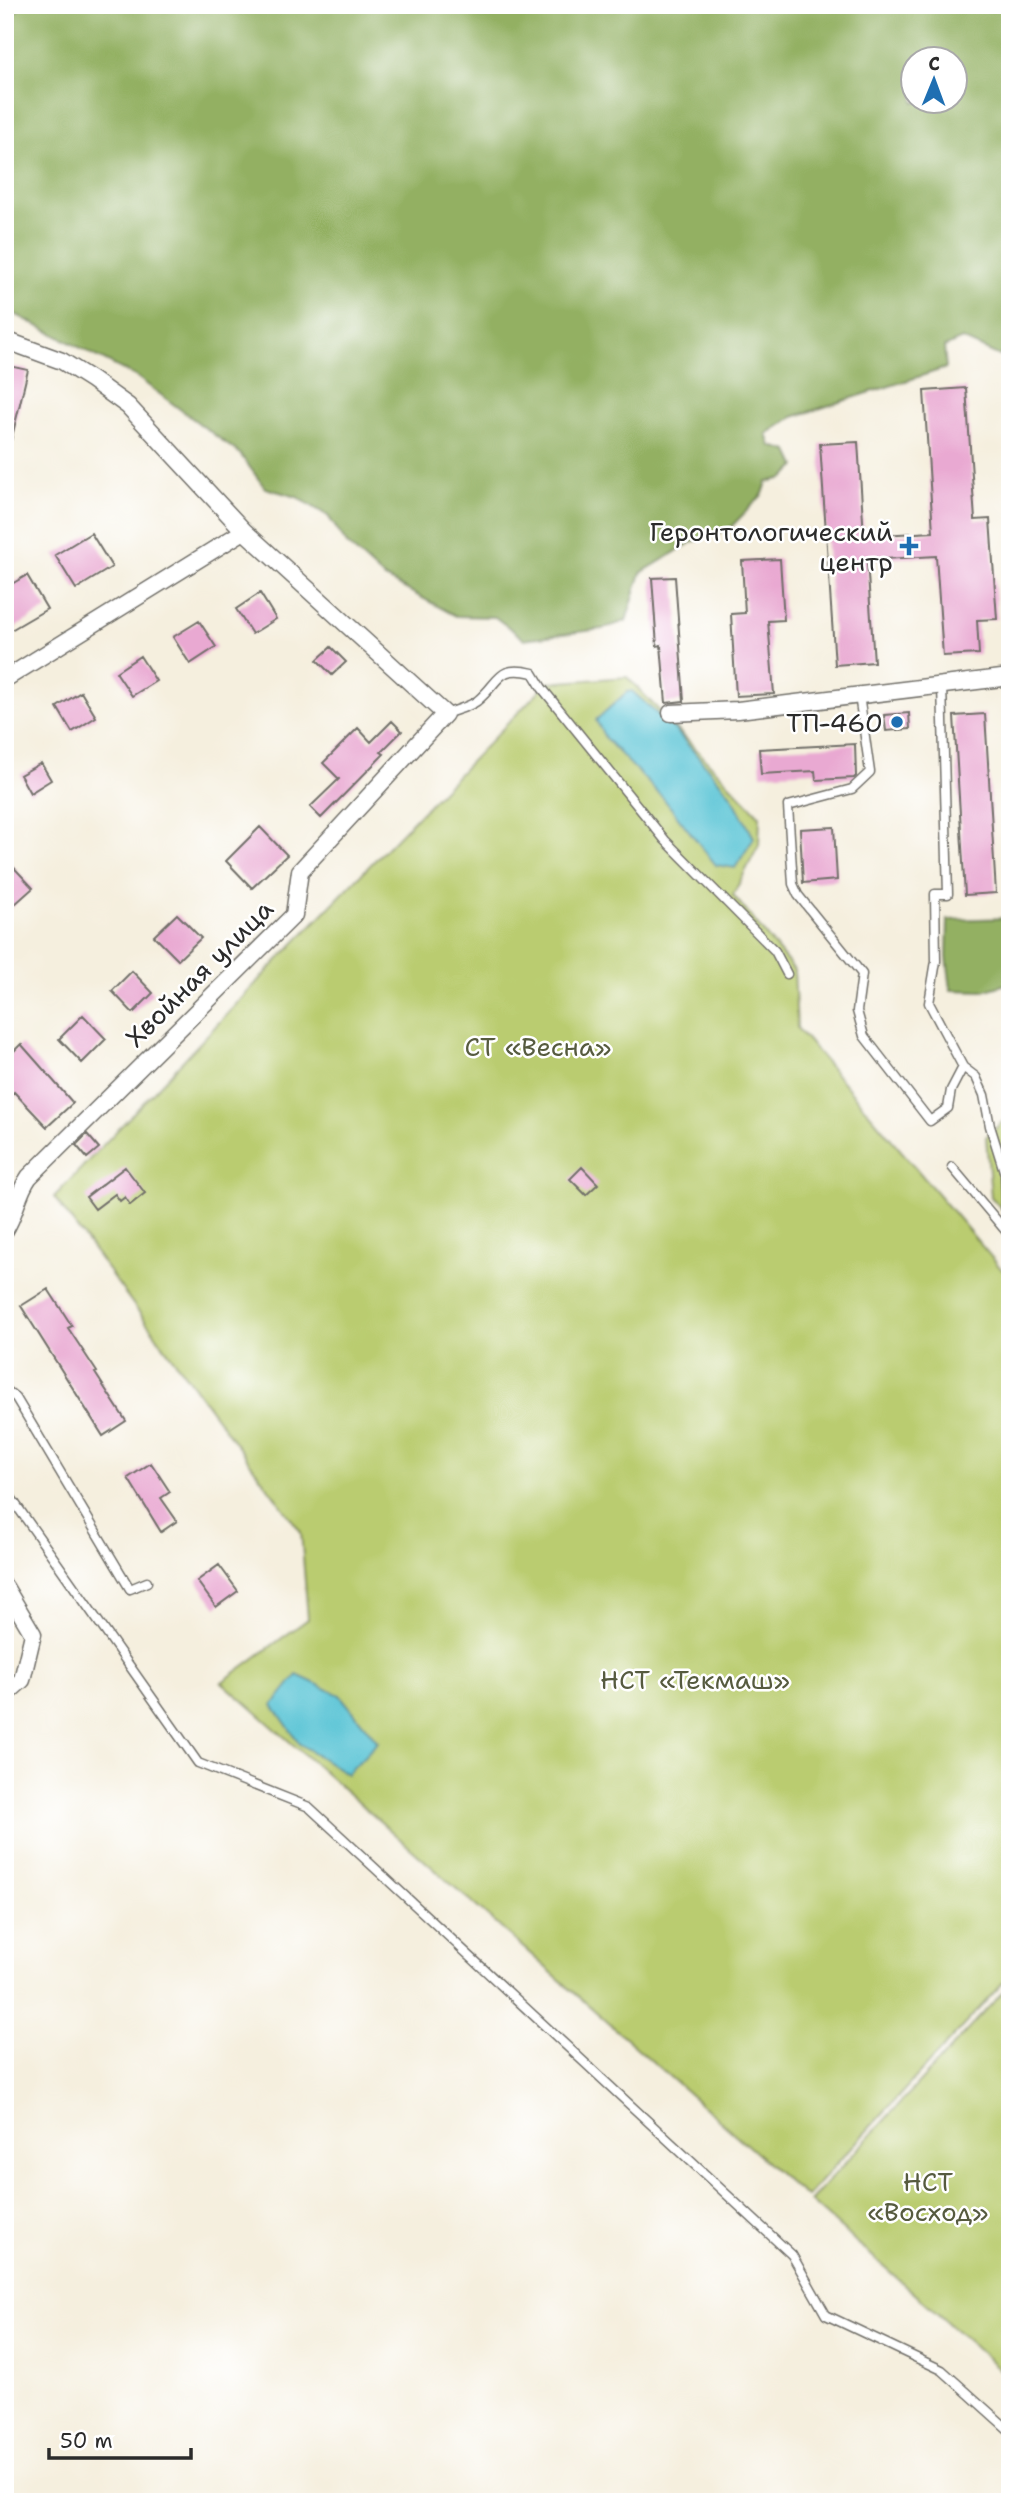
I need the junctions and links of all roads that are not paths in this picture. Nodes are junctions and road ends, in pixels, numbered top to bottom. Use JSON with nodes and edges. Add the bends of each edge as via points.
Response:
{"nodes":[{"id":1,"x":5,"y":340,"type":"edge"},
{"id":2,"x":244,"y":531,"type":"junction"},
{"id":3,"x":1010,"y":677,"type":"edge"},
{"id":4,"x":5,"y":679,"type":"edge"},
{"id":5,"x":942,"y":685,"type":"junction"},
{"id":6,"x":859,"y":695,"type":"junction"},
{"id":7,"x":671,"y":713,"type":"dead end"},
{"id":8,"x":446,"y":714,"type":"junction"},
{"id":9,"x":787,"y":974,"type":"dead end"},
{"id":10,"x":963,"y":1067,"type":"junction"},
{"id":11,"x":952,"y":1167,"type":"dead end"},
{"id":12,"x":1010,"y":1221,"type":"edge"},
{"id":13,"x":5,"y":1230,"type":"edge"},
{"id":14,"x":1010,"y":1236,"type":"edge"},
{"id":15,"x":5,"y":1389,"type":"edge"},
{"id":16,"x":5,"y":1489,"type":"edge"},
{"id":17,"x":147,"y":1582,"type":"dead end"},
{"id":18,"x":5,"y":1587,"type":"edge"},
{"id":19,"x":5,"y":1695,"type":"edge"},
{"id":20,"x":1010,"y":2431,"type":"edge"}],
"edges":[{"from":1,"to":2,"type":"street","via":[[62,361],[128,406]]},
{"from":2,"to":4,"type":"street"},
{"from":2,"to":8,"type":"street"},
{"from":3,"to":5,"type":"street"},
{"from":5,"to":6,"type":"street"},
{"from":5,"to":10,"type":"lane","via":[[948,894],[935,894],[936,961],[929,1003]]},
{"from":6,"to":7,"type":"street"},
{"from":6,"to":10,"type":"lane","via":[[870,772],[852,789],[788,806],[793,884],[797,895],[862,974],[857,1011],[864,1036],[930,1121],[948,1108]]},
{"from":8,"to":9,"type":"lane","via":[[475,703],[503,672],[533,673],[665,839],[775,951]]},
{"from":8,"to":13,"type":"street","name":"Хвойная улица","via":[[300,871],[294,915],[29,1177]]},
{"from":10,"to":12,"type":"lane","via":[[976,1077],[984,1095],[1005,1174]]},
{"from":11,"to":14,"type":"lane"},
{"from":15,"to":17,"type":"lane","via":[[16,1398],[130,1588]]},
{"from":16,"to":20,"type":"lane","via":[[198,1763],[309,1807],[792,2255],[826,2315],[942,2370]]},
{"from":18,"to":19,"type":"street","via":[[33,1634],[22,1681]]}]}
